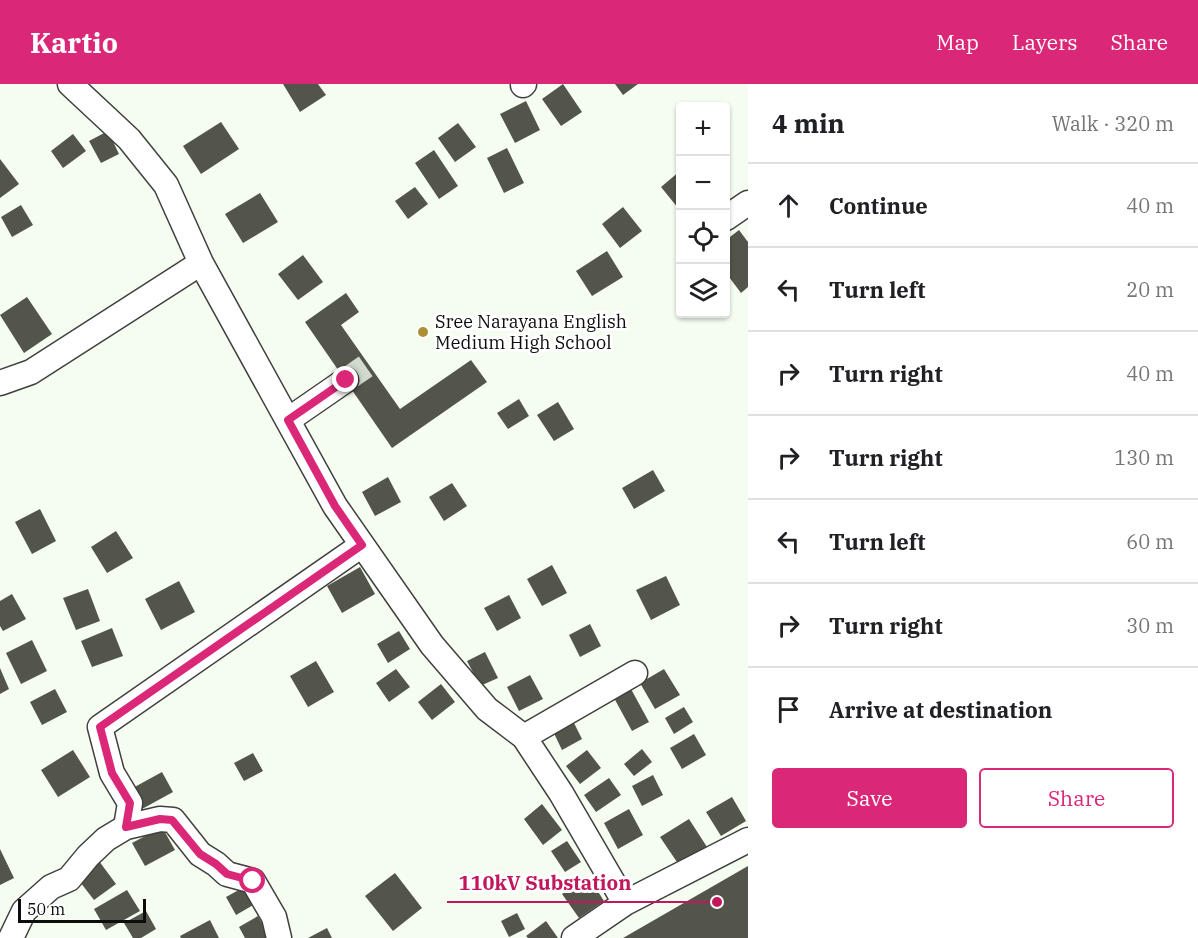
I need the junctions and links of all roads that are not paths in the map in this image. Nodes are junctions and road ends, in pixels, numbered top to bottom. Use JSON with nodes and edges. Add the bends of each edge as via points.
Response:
{"nodes":[{"id":1,"x":70,"y":84,"type":"edge"},
{"id":2,"x":748,"y":203,"type":"edge"},
{"id":3,"x":730,"y":215,"type":"edge"},
{"id":4,"x":201,"y":263,"type":"junction"},
{"id":5,"x":346,"y":380,"type":"tunnel mouth"},
{"id":6,"x":0,"y":383,"type":"edge"},
{"id":7,"x":288,"y":420,"type":"junction"},
{"id":8,"x":362,"y":545,"type":"junction"},
{"id":9,"x":635,"y":673,"type":"dead end"},
{"id":10,"x":524,"y":736,"type":"junction"},
{"id":11,"x":126,"y":827,"type":"junction"},
{"id":12,"x":748,"y":840,"type":"edge"},
{"id":13,"x":625,"y":903,"type":"junction"},
{"id":14,"x":10,"y":938,"type":"edge"},
{"id":15,"x":279,"y":938,"type":"edge"},
{"id":16,"x":574,"y":938,"type":"edge"}],
"edges":[{"from":1,"to":4,"type":"street","via":[[129,139],[166,185]]},
{"from":2,"to":3,"type":"street"},
{"from":4,"to":6,"type":"street","via":[[31,372]]},
{"from":4,"to":7,"type":"street"},
{"from":5,"to":7,"type":"street"},
{"from":7,"to":8,"type":"street","via":[[335,506]]},
{"from":8,"to":10,"type":"street","via":[[432,645],[487,709]]},
{"from":8,"to":11,"type":"street","via":[[100,727],[112,773],[130,803]]},
{"from":9,"to":10,"type":"street"},
{"from":10,"to":13,"type":"street"},
{"from":11,"to":14,"type":"street","via":[[106,839],[69,879],[51,887],[24,911]]},
{"from":11,"to":15,"type":"street","via":[[172,820],[200,854],[227,874],[253,881],[274,917]]},
{"from":12,"to":13,"type":"street"},
{"from":13,"to":16,"type":"street"}]}
